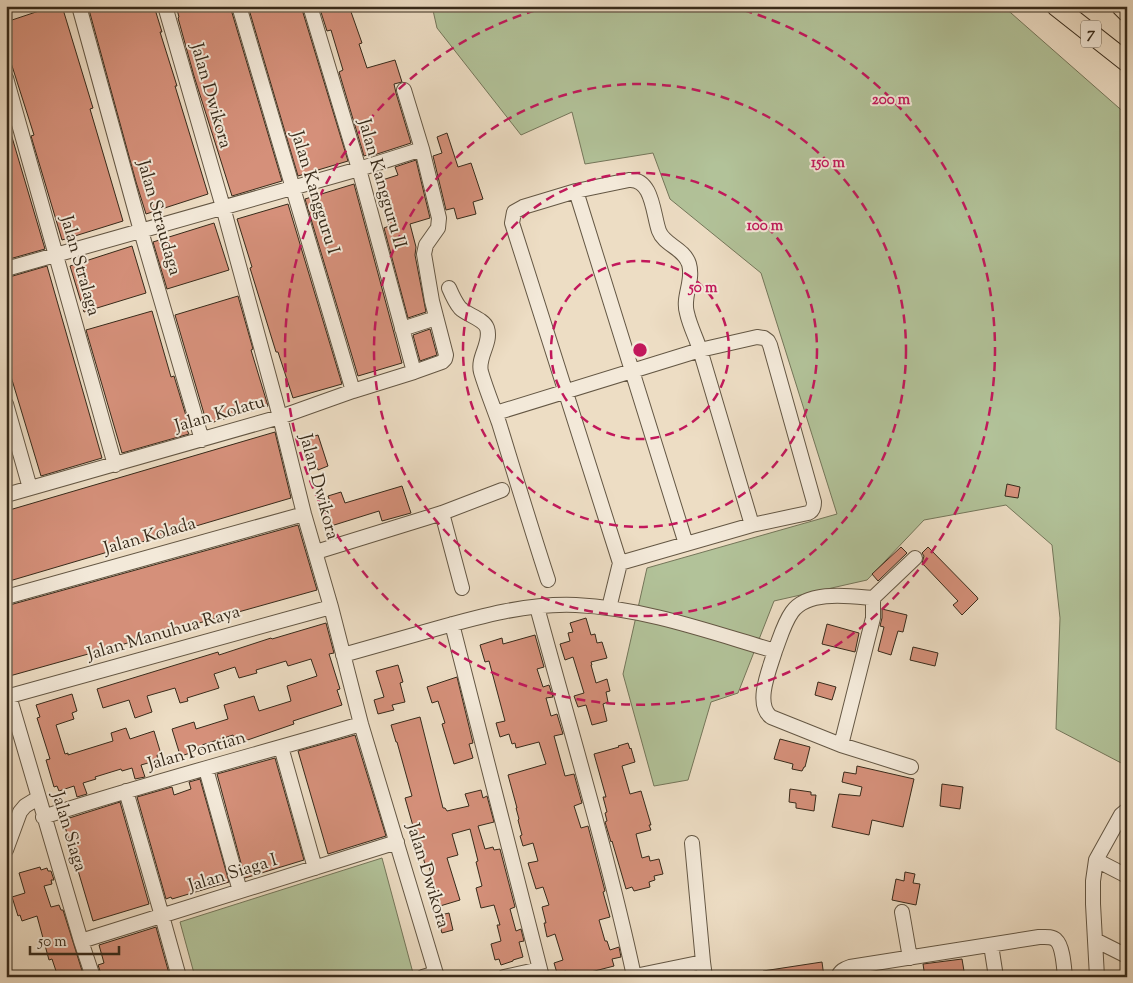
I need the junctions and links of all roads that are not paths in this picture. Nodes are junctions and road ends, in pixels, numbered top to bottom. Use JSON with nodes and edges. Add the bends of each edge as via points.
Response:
{"nodes":[{"id":1,"x":79,"y":6,"type":"edge"},
{"id":2,"x":165,"y":6,"type":"edge"},
{"id":3,"x":239,"y":6,"type":"edge"},
{"id":4,"x":310,"y":6,"type":"edge"},
{"id":5,"x":1056,"y":6,"type":"edge"},
{"id":6,"x":1121,"y":6,"type":"edge"},
{"id":7,"x":1127,"y":12,"type":"edge"},
{"id":8,"x":1127,"y":62,"type":"edge"},
{"id":9,"x":6,"y":78,"type":"edge"},
{"id":10,"x":404,"y":90,"type":"dead end"},
{"id":11,"x":422,"y":149,"type":"junction"},
{"id":12,"x":359,"y":170,"type":"junction"},
{"id":13,"x":293,"y":188,"type":"junction"},
{"id":14,"x":576,"y":191,"type":"junction"},
{"id":15,"x":223,"y":207,"type":"junction"},
{"id":16,"x":141,"y":231,"type":"junction"},
{"id":17,"x":56,"y":255,"type":"junction"},
{"id":18,"x":6,"y":269,"type":"edge"},
{"id":19,"x":449,"y":288,"type":"dead end"},
{"id":20,"x":436,"y":318,"type":"junction"},
{"id":21,"x":402,"y":329,"type":"junction"},
{"id":22,"x":700,"y":350,"type":"junction"},
{"id":23,"x":632,"y":371,"type":"junction"},
{"id":24,"x":414,"y":372,"type":"junction"},
{"id":25,"x":353,"y":391,"type":"junction"},
{"id":26,"x":565,"y":392,"type":"junction"},
{"id":27,"x":6,"y":404,"type":"edge"},
{"id":28,"x":496,"y":413,"type":"junction"},
{"id":29,"x":280,"y":417,"type":"junction"},
{"id":30,"x":202,"y":440,"type":"junction"},
{"id":31,"x":115,"y":465,"type":"junction"},
{"id":32,"x":30,"y":488,"type":"junction"},
{"id":33,"x":502,"y":490,"type":"dead end"},
{"id":34,"x":6,"y":495,"type":"edge"},
{"id":35,"x":442,"y":513,"type":"junction"},
{"id":36,"x":304,"y":514,"type":"junction"},
{"id":37,"x":752,"y":525,"type":"junction"},
{"id":38,"x":686,"y":544,"type":"junction"},
{"id":39,"x":316,"y":552,"type":"junction"},
{"id":40,"x":915,"y":558,"type":"dead end"},
{"id":41,"x":620,"y":563,"type":"junction"},
{"id":42,"x":548,"y":580,"type":"dead end"},
{"id":43,"x":462,"y":588,"type":"dead end"},
{"id":44,"x":6,"y":597,"type":"edge"},
{"id":45,"x":873,"y":598,"type":"junction"},
{"id":46,"x":331,"y":606,"type":"junction"},
{"id":47,"x":537,"y":607,"type":"junction"},
{"id":48,"x":609,"y":608,"type":"junction"},
{"id":49,"x":452,"y":624,"type":"junction"},
{"id":50,"x":775,"y":651,"type":"junction"},
{"id":51,"x":344,"y":655,"type":"junction"},
{"id":52,"x":8,"y":696,"type":"edge"},
{"id":53,"x":360,"y":724,"type":"junction"},
{"id":54,"x":841,"y":745,"type":"junction"},
{"id":55,"x":281,"y":747,"type":"junction"},
{"id":56,"x":911,"y":766,"type":"dead end"},
{"id":57,"x":206,"y":769,"type":"junction"},
{"id":58,"x":126,"y":791,"type":"junction"},
{"id":59,"x":38,"y":798,"type":"junction"},
{"id":60,"x":1127,"y":810,"type":"edge"},
{"id":61,"x":43,"y":816,"type":"junction"},
{"id":62,"x":397,"y":842,"type":"junction"},
{"id":63,"x":692,"y":843,"type":"dead end"},
{"id":64,"x":6,"y":850,"type":"edge"},
{"id":65,"x":1096,"y":860,"type":"junction"},
{"id":66,"x":315,"y":868,"type":"junction"},
{"id":67,"x":1127,"y":876,"type":"edge"},
{"id":68,"x":240,"y":891,"type":"junction"},
{"id":69,"x":902,"y":912,"type":"dead end"},
{"id":70,"x":162,"y":916,"type":"junction"},
{"id":71,"x":1095,"y":940,"type":"junction"},
{"id":72,"x":80,"y":941,"type":"junction"},
{"id":73,"x":991,"y":945,"type":"junction"},
{"id":74,"x":1127,"y":956,"type":"edge"},
{"id":75,"x":910,"y":958,"type":"junction"},
{"id":76,"x":704,"y":962,"type":"junction"},
{"id":77,"x":541,"y":973,"type":"edge"},
{"id":78,"x":432,"y":975,"type":"edge"},
{"id":79,"x":632,"y":976,"type":"edge"},
{"id":80,"x":94,"y":977,"type":"edge"},
{"id":81,"x":179,"y":977,"type":"edge"},
{"id":82,"x":504,"y":977,"type":"edge"},
{"id":83,"x":705,"y":977,"type":"edge"},
{"id":84,"x":838,"y":977,"type":"edge"},
{"id":85,"x":996,"y":977,"type":"edge"},
{"id":86,"x":1065,"y":977,"type":"edge"},
{"id":87,"x":1098,"y":977,"type":"edge"}],
"edges":[{"from":1,"to":16,"type":"street","name":"Jalan Straudaga"},
{"from":2,"to":15,"type":"street","name":"Jalan Dwikora"},
{"from":3,"to":13,"type":"street","name":"Jalan Kangguru I"},
{"from":4,"to":12,"type":"street","name":"Jalan Kangguru II"},
{"from":5,"to":8,"type":"highway","number":"7"},
{"from":6,"to":7,"type":"highway","number":"7"},
{"from":9,"to":17,"type":"street","name":"Jalan Stralaga"},
{"from":10,"to":11,"type":"street"},
{"from":11,"to":12,"type":"street"},
{"from":11,"to":20,"type":"street","via":[[439,218],[438,228],[426,245],[424,254]]},
{"from":12,"to":13,"type":"street"},
{"from":12,"to":21,"type":"street","name":"Jalan Kangguru II"},
{"from":13,"to":15,"type":"street"},
{"from":13,"to":25,"type":"street","name":"Jalan Kangguru I"},
{"from":14,"to":22,"type":"street","via":[[633,180],[642,183],[653,207],[659,233],[689,263],[686,308]]},
{"from":14,"to":23,"type":"street"},
{"from":14,"to":26,"type":"street","via":[[523,207],[514,212],[512,223]]},
{"from":15,"to":16,"type":"street"},
{"from":15,"to":29,"type":"street","name":"Jalan Dwikora"},
{"from":16,"to":17,"type":"street"},
{"from":16,"to":30,"type":"street","name":"Jalan Straudaga"},
{"from":17,"to":18,"type":"street"},
{"from":17,"to":31,"type":"street","name":"Jalan Stralaga"},
{"from":19,"to":28,"type":"street","via":[[460,308],[487,326],[481,370]]},
{"from":20,"to":21,"type":"street"},
{"from":20,"to":24,"type":"street","name":"Jalan Kolatu","via":[[445,359]]},
{"from":21,"to":24,"type":"street","name":"Jalan Kangguru II"},
{"from":22,"to":23,"type":"street"},
{"from":22,"to":37,"type":"street"},
{"from":22,"to":37,"type":"street","via":[[757,337],[764,338],[770,345],[814,506],[808,513]]},
{"from":23,"to":26,"type":"street"},
{"from":23,"to":38,"type":"street"},
{"from":24,"to":25,"type":"street","name":"Jalan Kolatu"},
{"from":25,"to":29,"type":"street","name":"Jalan Kolatu"},
{"from":26,"to":28,"type":"street"},
{"from":26,"to":41,"type":"street"},
{"from":27,"to":32,"type":"street"},
{"from":28,"to":42,"type":"street"},
{"from":29,"to":30,"type":"street","name":"Jalan Kolatu"},
{"from":29,"to":36,"type":"street","name":"Jalan Dwikora"},
{"from":30,"to":31,"type":"street","name":"Jalan Kolatu"},
{"from":31,"to":32,"type":"street","name":"Jalan Kolatu"},
{"from":32,"to":34,"type":"street","name":"Jalan Kolatu"},
{"from":33,"to":35,"type":"street"},
{"from":35,"to":39,"type":"street"},
{"from":35,"to":43,"type":"street"},
{"from":36,"to":39,"type":"street","name":"Jalan Dwikora"},
{"from":36,"to":44,"type":"street","name":"Jalan Kolada"},
{"from":37,"to":38,"type":"street"},
{"from":38,"to":41,"type":"street"},
{"from":39,"to":46,"type":"street","name":"Jalan Dwikora"},
{"from":40,"to":45,"type":"street"},
{"from":41,"to":48,"type":"street"},
{"from":45,"to":50,"type":"street","via":[[817,597],[799,605],[788,619]]},
{"from":45,"to":54,"type":"street","via":[[873,618]]},
{"from":46,"to":51,"type":"street","name":"Jalan Dwikora"},
{"from":46,"to":52,"type":"street","name":"Jalan Manuhua Raya"},
{"from":47,"to":48,"type":"street","via":[[575,605]]},
{"from":47,"to":49,"type":"street"},
{"from":47,"to":79,"type":"street","via":[[625,936]]},
{"from":48,"to":50,"type":"street","via":[[672,620]]},
{"from":49,"to":51,"type":"street"},
{"from":49,"to":77,"type":"street"},
{"from":50,"to":54,"type":"street","via":[[763,697],[766,714]]},
{"from":51,"to":53,"type":"street","name":"Jalan Dwikora"},
{"from":52,"to":59,"type":"street","name":"Jalan Siaga"},
{"from":53,"to":55,"type":"street","name":"Jalan Pontian"},
{"from":53,"to":62,"type":"street","name":"Jalan Dwikora"},
{"from":54,"to":56,"type":"street"},
{"from":55,"to":57,"type":"street","name":"Jalan Pontian"},
{"from":55,"to":66,"type":"street"},
{"from":57,"to":58,"type":"street","name":"Jalan Pontian"},
{"from":57,"to":68,"type":"street"},
{"from":58,"to":61,"type":"street","name":"Jalan Pontian"},
{"from":58,"to":70,"type":"street"},
{"from":59,"to":61,"type":"street","name":"Jalan Siaga"},
{"from":59,"to":64,"type":"street","via":[[20,812]]},
{"from":60,"to":65,"type":"street"},
{"from":61,"to":72,"type":"street","name":"Jalan Siaga"},
{"from":62,"to":66,"type":"street","name":"Jalan Siaga I"},
{"from":62,"to":78,"type":"street","name":"Jalan Dwikora"},
{"from":63,"to":76,"type":"street"},
{"from":65,"to":67,"type":"street"},
{"from":65,"to":71,"type":"street","via":[[1093,881]]},
{"from":66,"to":68,"type":"street","name":"Jalan Siaga I"},
{"from":68,"to":70,"type":"street","name":"Jalan Siaga I"},
{"from":69,"to":75,"type":"street"},
{"from":70,"to":72,"type":"street","name":"Jalan Siaga I"},
{"from":70,"to":81,"type":"street"},
{"from":71,"to":74,"type":"street"},
{"from":71,"to":87,"type":"street"},
{"from":72,"to":80,"type":"street","name":"Jalan Siaga"},
{"from":73,"to":75,"type":"street"},
{"from":73,"to":85,"type":"street"},
{"from":73,"to":86,"type":"street","via":[[1039,937],[1056,940]]},
{"from":75,"to":84,"type":"street","via":[[850,967],[840,972]]},
{"from":76,"to":79,"type":"street"},
{"from":76,"to":83,"type":"street"},
{"from":77,"to":82,"type":"street"}]}
